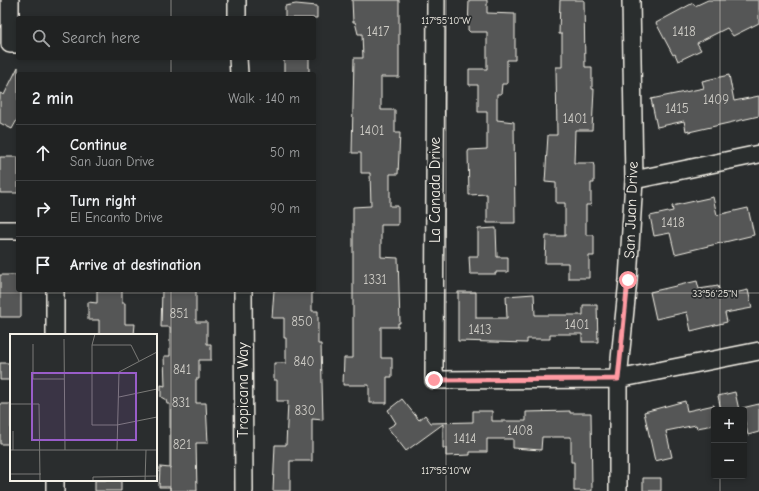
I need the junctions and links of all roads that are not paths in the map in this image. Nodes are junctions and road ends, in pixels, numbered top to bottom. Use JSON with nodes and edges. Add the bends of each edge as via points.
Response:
{"nodes":[{"id":1,"x":10,"y":0,"type":"edge"},
{"id":2,"x":237,"y":0,"type":"edge"},
{"id":3,"x":436,"y":0,"type":"edge"},
{"id":4,"x":631,"y":0,"type":"edge"},
{"id":5,"x":237,"y":16,"type":"edge"},
{"id":6,"x":14,"y":44,"type":"edge"},
{"id":7,"x":238,"y":60,"type":"edge"},
{"id":8,"x":239,"y":72,"type":"edge"},
{"id":9,"x":759,"y":154,"type":"edge"},
{"id":10,"x":634,"y":180,"type":"junction"},
{"id":11,"x":0,"y":230,"type":"edge"},
{"id":12,"x":16,"y":230,"type":"edge"},
{"id":13,"x":55,"y":292,"type":"edge"},
{"id":14,"x":243,"y":292,"type":"edge"},
{"id":15,"x":55,"y":334,"type":"edge"},
{"id":16,"x":759,"y":351,"type":"edge"},
{"id":17,"x":618,"y":379,"type":"junction"},
{"id":18,"x":244,"y":491,"type":"edge"},
{"id":19,"x":618,"y":491,"type":"edge"}],
"edges":[{"from":1,"to":6,"type":"street"},
{"from":2,"to":5,"type":"street"},
{"from":3,"to":17,"type":"street","name":"La Canada Drive","via":[[434,380]]},
{"from":4,"to":10,"type":"street","name":"San Juan Drive"},
{"from":7,"to":8,"type":"street"},
{"from":9,"to":10,"type":"street"},
{"from":10,"to":17,"type":"street","name":"San Juan Drive","via":[[628,280]]},
{"from":11,"to":12,"type":"street"},
{"from":13,"to":15,"type":"street"},
{"from":14,"to":18,"type":"street","name":"Tropicana Way"},
{"from":16,"to":17,"type":"street"},
{"from":17,"to":19,"type":"street","name":"San Juan Drive"}]}
